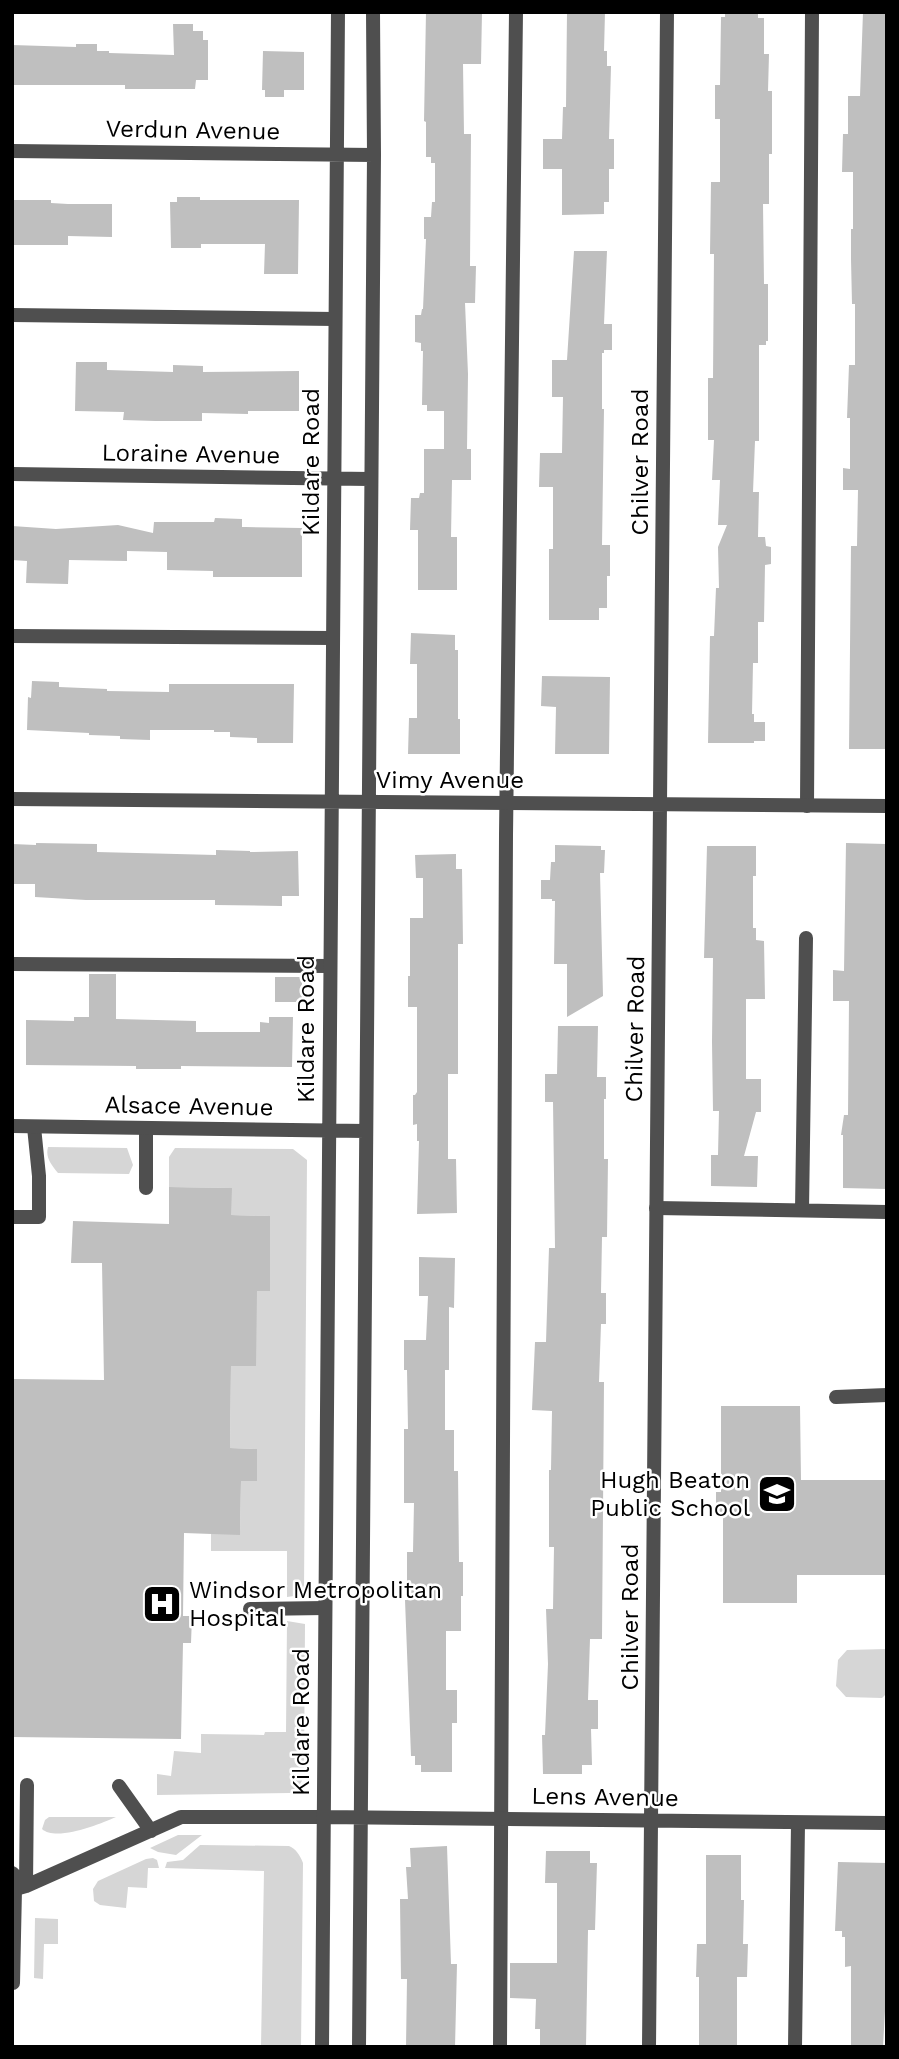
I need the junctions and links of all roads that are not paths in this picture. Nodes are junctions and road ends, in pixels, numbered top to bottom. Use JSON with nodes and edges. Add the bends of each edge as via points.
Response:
{"nodes":[{"id":1,"x":338,"y":12,"type":"edge"},
{"id":2,"x":373,"y":12,"type":"edge"},
{"id":3,"x":516,"y":12,"type":"edge"},
{"id":4,"x":667,"y":12,"type":"edge"},
{"id":5,"x":812,"y":12,"type":"edge"},
{"id":6,"x":12,"y":151,"type":"edge"},
{"id":7,"x":337,"y":155,"type":"junction"},
{"id":8,"x":374,"y":155,"type":"junction"},
{"id":9,"x":12,"y":315,"type":"edge"},
{"id":10,"x":335,"y":319,"type":"junction"},
{"id":11,"x":12,"y":474,"type":"edge"},
{"id":12,"x":334,"y":478,"type":"junction"},
{"id":13,"x":370,"y":479,"type":"junction"},
{"id":14,"x":12,"y":636,"type":"edge"},
{"id":15,"x":333,"y":638,"type":"junction"},
{"id":16,"x":12,"y":799,"type":"edge"},
{"id":17,"x":331,"y":802,"type":"junction"},
{"id":18,"x":368,"y":802,"type":"junction"},
{"id":19,"x":506,"y":803,"type":"junction"},
{"id":20,"x":660,"y":804,"type":"junction"},
{"id":21,"x":807,"y":806,"type":"junction"},
{"id":22,"x":887,"y":806,"type":"edge"},
{"id":23,"x":806,"y":938,"type":"dead end"},
{"id":24,"x":12,"y":964,"type":"edge"},
{"id":25,"x":329,"y":966,"type":"junction"},
{"id":26,"x":12,"y":1126,"type":"edge"},
{"id":27,"x":34,"y":1127,"type":"junction"},
{"id":28,"x":146,"y":1128,"type":"junction"},
{"id":29,"x":329,"y":1130,"type":"junction"},
{"id":30,"x":365,"y":1131,"type":"junction"},
{"id":31,"x":146,"y":1188,"type":"dead end"},
{"id":32,"x":656,"y":1208,"type":"junction"},
{"id":33,"x":802,"y":1210,"type":"junction"},
{"id":34,"x":887,"y":1212,"type":"edge"},
{"id":35,"x":12,"y":1217,"type":"edge"},
{"id":36,"x":887,"y":1395,"type":"edge"},
{"id":37,"x":836,"y":1396,"type":"dead end"},
{"id":38,"x":325,"y":1608,"type":"junction"},
{"id":39,"x":250,"y":1609,"type":"dead end"},
{"id":40,"x":27,"y":1785,"type":"dead end"},
{"id":41,"x":120,"y":1786,"type":"dead end"},
{"id":42,"x":323,"y":1817,"type":"junction"},
{"id":43,"x":360,"y":1817,"type":"junction"},
{"id":44,"x":502,"y":1818,"type":"junction"},
{"id":45,"x":651,"y":1820,"type":"junction"},
{"id":46,"x":797,"y":1823,"type":"junction"},
{"id":47,"x":887,"y":1823,"type":"edge"},
{"id":48,"x":151,"y":1831,"type":"junction"},
{"id":49,"x":12,"y":1873,"type":"edge"},
{"id":50,"x":18,"y":1888,"type":"edge"},
{"id":51,"x":13,"y":1983,"type":"edge"},
{"id":52,"x":322,"y":2047,"type":"edge"},
{"id":53,"x":359,"y":2047,"type":"edge"},
{"id":54,"x":500,"y":2047,"type":"edge"},
{"id":55,"x":649,"y":2047,"type":"edge"},
{"id":56,"x":795,"y":2047,"type":"edge"}],
"edges":[{"from":1,"to":7,"type":"street","name":"Kildare Road"},
{"from":2,"to":8,"type":"street"},
{"from":3,"to":19,"type":"street"},
{"from":4,"to":20,"type":"street","name":"Chilver Road"},
{"from":5,"to":21,"type":"street"},
{"from":6,"to":7,"type":"street","name":"Verdun Avenue"},
{"from":7,"to":8,"type":"street","name":"Verdun Avenue"},
{"from":7,"to":10,"type":"street","name":"Kildare Road"},
{"from":8,"to":13,"type":"street"},
{"from":9,"to":10,"type":"street"},
{"from":10,"to":12,"type":"street","name":"Kildare Road"},
{"from":11,"to":12,"type":"street","name":"Loraine Avenue"},
{"from":12,"to":13,"type":"street","name":"Loraine Avenue"},
{"from":12,"to":15,"type":"street","name":"Kildare Road"},
{"from":13,"to":18,"type":"street"},
{"from":14,"to":15,"type":"street"},
{"from":15,"to":17,"type":"street","name":"Kildare Road"},
{"from":16,"to":17,"type":"street","name":"Vimy Avenue"},
{"from":17,"to":18,"type":"street","name":"Vimy Avenue"},
{"from":17,"to":25,"type":"street","name":"Kildare Road"},
{"from":18,"to":19,"type":"street","name":"Vimy Avenue"},
{"from":18,"to":30,"type":"street"},
{"from":19,"to":20,"type":"street","name":"Vimy Avenue"},
{"from":19,"to":44,"type":"street"},
{"from":20,"to":21,"type":"street","name":"Vimy Avenue"},
{"from":20,"to":32,"type":"street","name":"Chilver Road"},
{"from":21,"to":22,"type":"street","name":"Vimy Avenue"},
{"from":23,"to":33,"type":"street"},
{"from":24,"to":25,"type":"street"},
{"from":25,"to":29,"type":"street","name":"Kildare Road"},
{"from":26,"to":27,"type":"street","name":"Alsace Avenue"},
{"from":27,"to":28,"type":"street","name":"Alsace Avenue"},
{"from":27,"to":35,"type":"street","via":[[39,1217]]},
{"from":28,"to":29,"type":"street","name":"Alsace Avenue"},
{"from":28,"to":31,"type":"street"},
{"from":29,"to":30,"type":"street","name":"Alsace Avenue"},
{"from":29,"to":38,"type":"street","name":"Kildare Road"},
{"from":30,"to":43,"type":"street"},
{"from":32,"to":33,"type":"street"},
{"from":32,"to":45,"type":"street","name":"Chilver Road"},
{"from":33,"to":34,"type":"street"},
{"from":36,"to":37,"type":"street"},
{"from":38,"to":39,"type":"street"},
{"from":38,"to":42,"type":"street","name":"Kildare Road"},
{"from":40,"to":50,"type":"street"},
{"from":41,"to":48,"type":"street"},
{"from":42,"to":43,"type":"street","name":"Lens Avenue"},
{"from":42,"to":48,"type":"street","name":"Lens Avenue","via":[[181,1817]]},
{"from":42,"to":52,"type":"street","name":"Kildare Road"},
{"from":43,"to":44,"type":"street","name":"Lens Avenue"},
{"from":43,"to":53,"type":"street"},
{"from":44,"to":45,"type":"street","name":"Lens Avenue"},
{"from":44,"to":54,"type":"street"},
{"from":45,"to":46,"type":"street","name":"Lens Avenue"},
{"from":45,"to":55,"type":"street","name":"Chilver Road"},
{"from":46,"to":47,"type":"street","name":"Lens Avenue"},
{"from":46,"to":56,"type":"street"},
{"from":48,"to":50,"type":"street","name":"Lens Avenue"},
{"from":49,"to":50,"type":"street"},
{"from":50,"to":51,"type":"street"}]}
